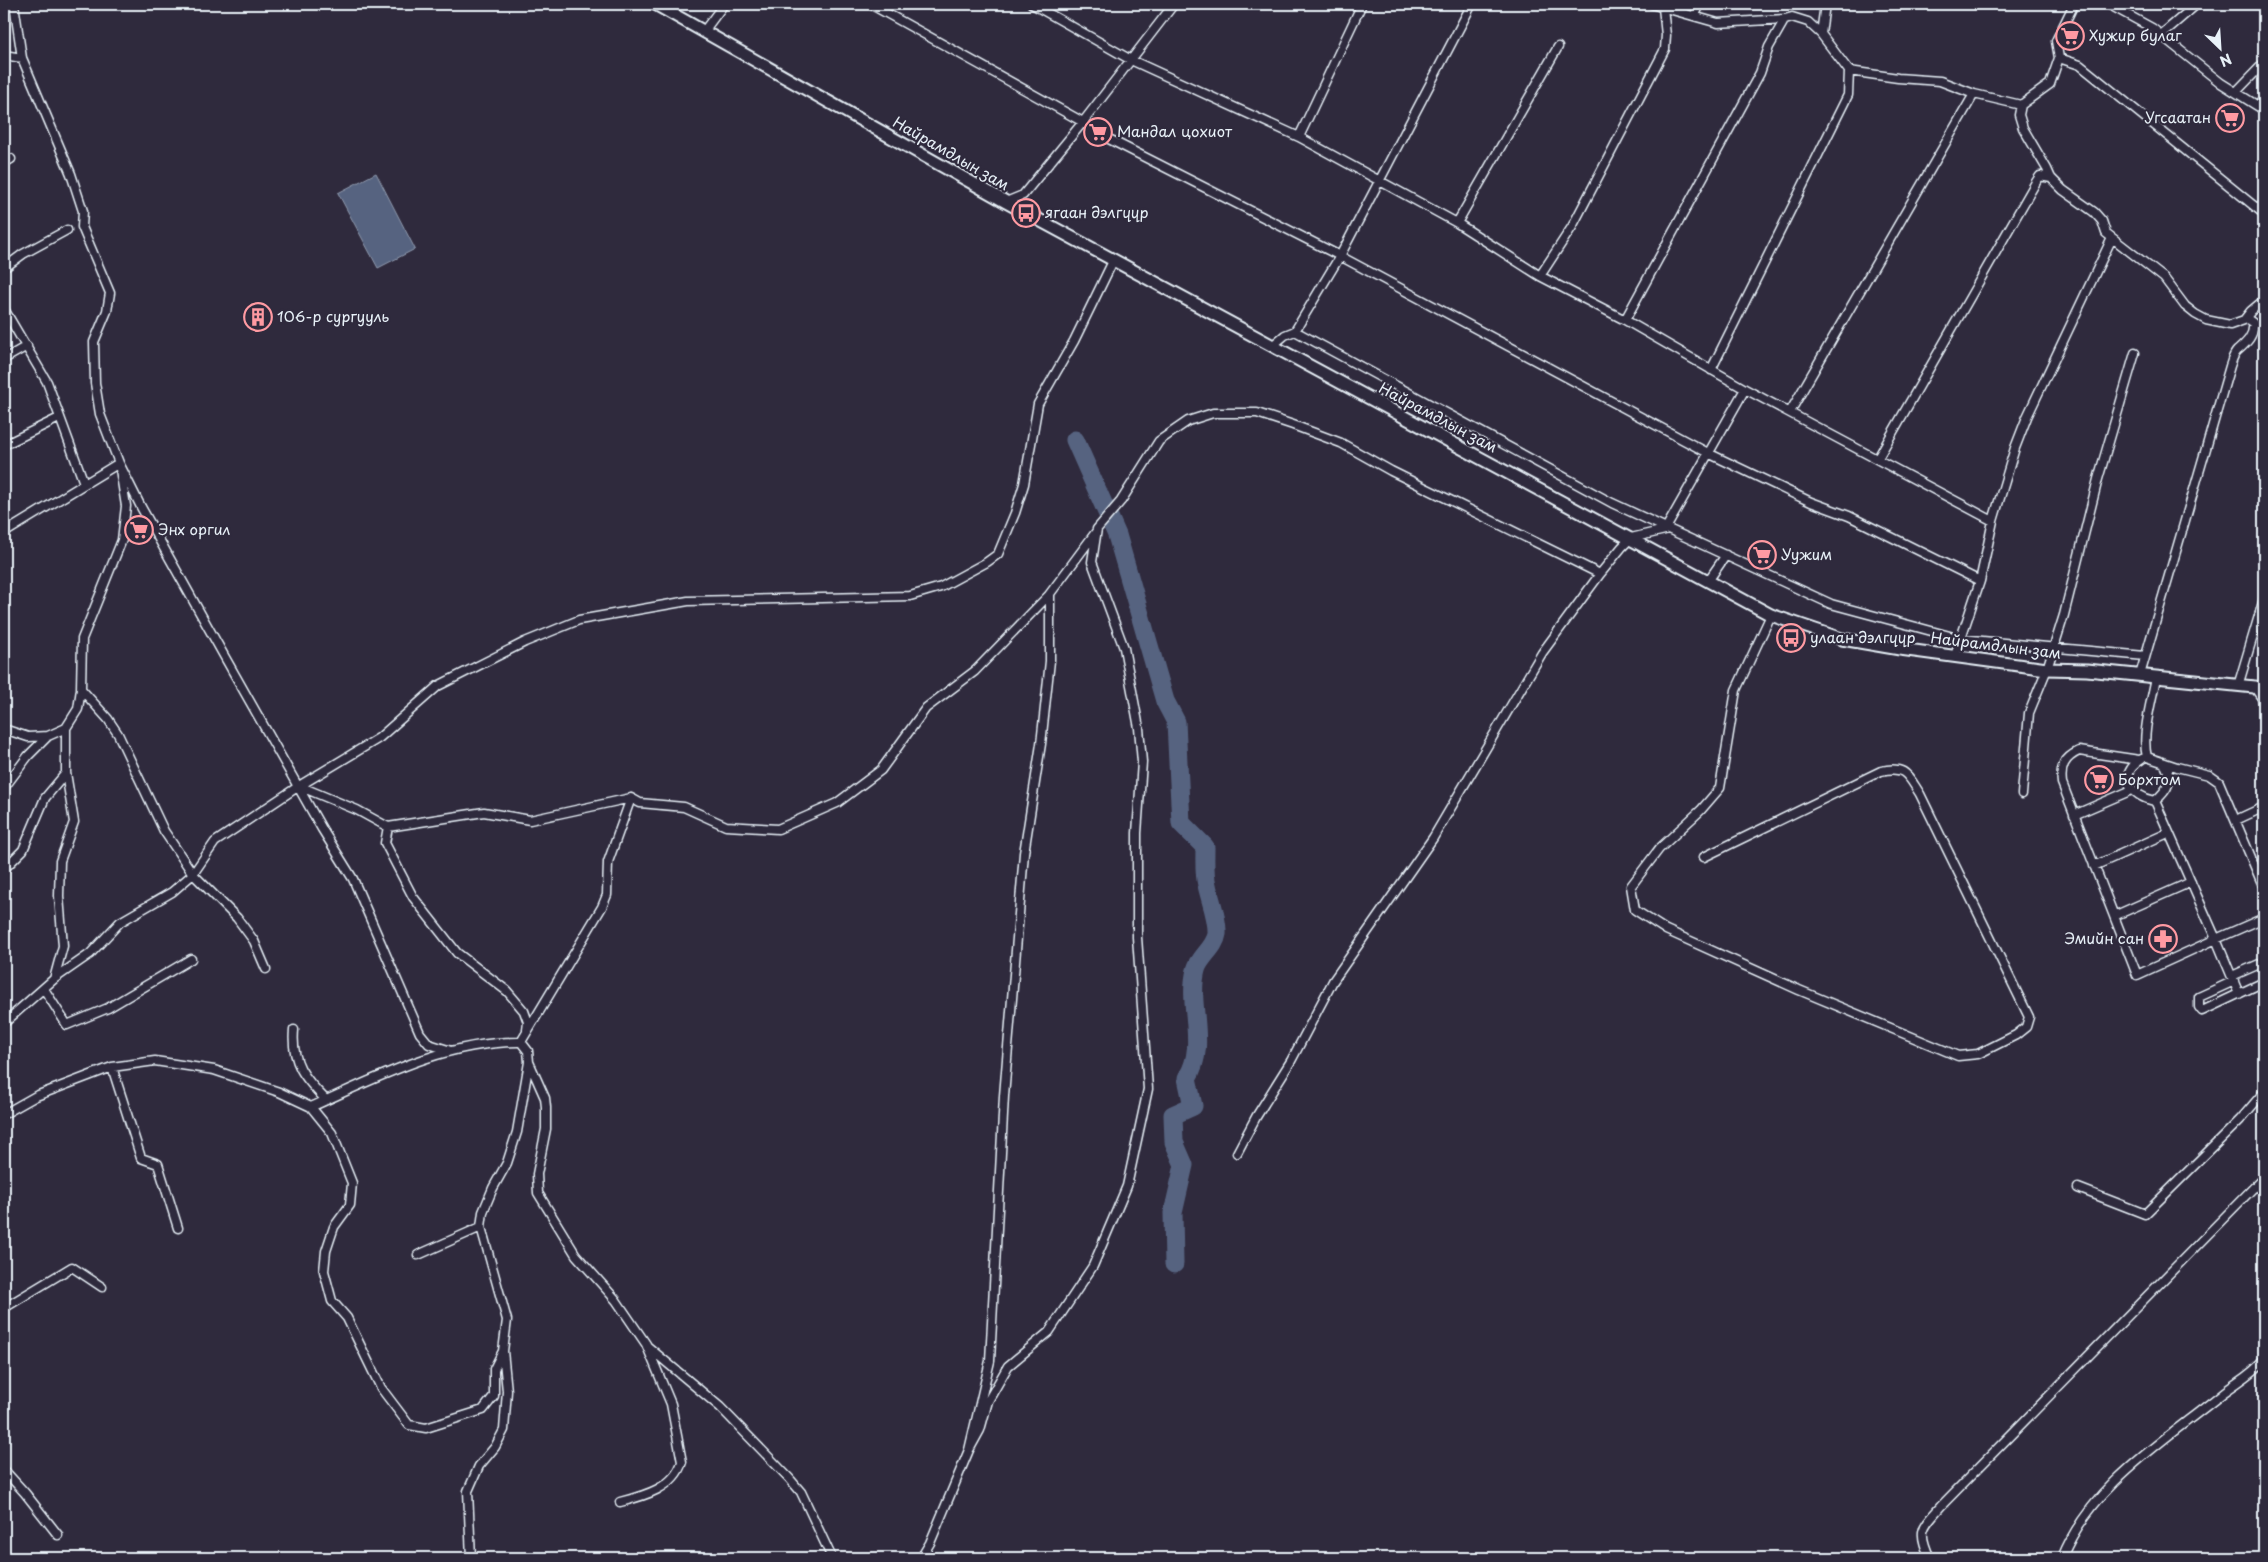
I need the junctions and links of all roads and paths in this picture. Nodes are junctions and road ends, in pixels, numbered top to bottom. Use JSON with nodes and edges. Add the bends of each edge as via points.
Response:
{"nodes":[{"id":1,"x":14,"y":4,"type":"edge"},
{"id":2,"x":655,"y":4,"type":"edge"},
{"id":3,"x":724,"y":4,"type":"edge"},
{"id":4,"x":870,"y":4,"type":"edge"},
{"id":5,"x":1032,"y":4,"type":"edge"},
{"id":6,"x":1174,"y":4,"type":"edge"},
{"id":7,"x":1362,"y":4,"type":"edge"},
{"id":8,"x":1472,"y":4,"type":"edge"},
{"id":9,"x":1651,"y":4,"type":"edge"},
{"id":10,"x":1700,"y":4,"type":"edge"},
{"id":11,"x":1825,"y":4,"type":"edge"},
{"id":12,"x":2074,"y":4,"type":"edge"},
{"id":13,"x":2108,"y":4,"type":"edge"},
{"id":14,"x":2197,"y":4,"type":"edge"},
{"id":15,"x":1663,"y":8,"type":"junction"},
{"id":16,"x":1695,"y":15,"type":"junction"},
{"id":17,"x":1785,"y":19,"type":"junction"},
{"id":18,"x":704,"y":31,"type":"junction"},
{"id":19,"x":1821,"y":34,"type":"junction"},
{"id":20,"x":2161,"y":34,"type":"junction"},
{"id":21,"x":1558,"y":47,"type":"dead end"},
{"id":22,"x":4,"y":55,"type":"edge"},
{"id":23,"x":22,"y":58,"type":"junction"},
{"id":24,"x":2059,"y":58,"type":"junction"},
{"id":25,"x":1131,"y":60,"type":"junction"},
{"id":26,"x":2264,"y":63,"type":"edge"},
{"id":27,"x":1849,"y":71,"type":"junction"},
{"id":28,"x":2236,"y":92,"type":"junction"},
{"id":29,"x":1974,"y":94,"type":"junction"},
{"id":30,"x":2020,"y":105,"type":"junction"},
{"id":31,"x":2264,"y":110,"type":"edge"},
{"id":32,"x":1083,"y":122,"type":"junction"},
{"id":33,"x":1299,"y":137,"type":"junction"},
{"id":34,"x":2050,"y":178,"type":"junction"},
{"id":35,"x":1378,"y":180,"type":"junction"},
{"id":36,"x":1006,"y":202,"type":"junction"},
{"id":37,"x":2264,"y":214,"type":"edge"},
{"id":38,"x":1457,"y":223,"type":"junction"},
{"id":39,"x":67,"y":230,"type":"dead end"},
{"id":40,"x":2112,"y":238,"type":"junction"},
{"id":41,"x":1340,"y":256,"type":"junction"},
{"id":42,"x":1114,"y":259,"type":"junction"},
{"id":43,"x":4,"y":268,"type":"edge"},
{"id":44,"x":1540,"y":276,"type":"junction"},
{"id":45,"x":2264,"y":300,"type":"edge"},
{"id":46,"x":4,"y":309,"type":"edge"},
{"id":47,"x":2246,"y":318,"type":"junction"},
{"id":48,"x":1625,"y":320,"type":"junction"},
{"id":49,"x":1296,"y":331,"type":"junction"},
{"id":50,"x":27,"y":346,"type":"junction"},
{"id":51,"x":1272,"y":346,"type":"junction"},
{"id":52,"x":2135,"y":353,"type":"dead end"},
{"id":53,"x":4,"y":359,"type":"edge"},
{"id":54,"x":1710,"y":370,"type":"junction"},
{"id":55,"x":1745,"y":389,"type":"junction"},
{"id":56,"x":1790,"y":412,"type":"junction"},
{"id":57,"x":59,"y":418,"type":"junction"},
{"id":58,"x":4,"y":445,"type":"edge"},
{"id":59,"x":1708,"y":453,"type":"junction"},
{"id":60,"x":1878,"y":458,"type":"junction"},
{"id":61,"x":119,"y":463,"type":"junction"},
{"id":62,"x":84,"y":484,"type":"junction"},
{"id":63,"x":1994,"y":521,"type":"junction"},
{"id":64,"x":1666,"y":527,"type":"junction"},
{"id":65,"x":1098,"y":529,"type":"junction"},
{"id":66,"x":4,"y":533,"type":"edge"},
{"id":67,"x":1631,"y":538,"type":"junction"},
{"id":68,"x":1726,"y":555,"type":"junction"},
{"id":69,"x":1600,"y":574,"type":"junction"},
{"id":70,"x":1708,"y":581,"type":"junction"},
{"id":71,"x":1980,"y":581,"type":"junction"},
{"id":72,"x":1050,"y":595,"type":"junction"},
{"id":73,"x":2264,"y":599,"type":"edge"},
{"id":74,"x":1771,"y":614,"type":"junction"},
{"id":75,"x":1961,"y":639,"type":"junction"},
{"id":76,"x":2054,"y":647,"type":"junction"},
{"id":77,"x":1955,"y":656,"type":"junction"},
{"id":78,"x":2145,"y":656,"type":"junction"},
{"id":79,"x":2047,"y":669,"type":"junction"},
{"id":80,"x":2140,"y":675,"type":"junction"},
{"id":81,"x":2156,"y":677,"type":"junction"},
{"id":82,"x":2238,"y":686,"type":"junction"},
{"id":83,"x":2260,"y":688,"type":"edge"},
{"id":84,"x":81,"y":689,"type":"junction"},
{"id":85,"x":2264,"y":701,"type":"edge"},
{"id":86,"x":66,"y":728,"type":"junction"},
{"id":87,"x":4,"y":729,"type":"edge"},
{"id":88,"x":48,"y":736,"type":"junction"},
{"id":89,"x":2143,"y":758,"type":"junction"},
{"id":90,"x":2164,"y":764,"type":"junction"},
{"id":91,"x":66,"y":773,"type":"junction"},
{"id":92,"x":298,"y":786,"type":"junction"},
{"id":93,"x":4,"y":788,"type":"edge"},
{"id":94,"x":2132,"y":790,"type":"junction"},
{"id":95,"x":2022,"y":794,"type":"dead end"},
{"id":96,"x":631,"y":798,"type":"junction"},
{"id":97,"x":2155,"y":801,"type":"junction"},
{"id":98,"x":2264,"y":807,"type":"edge"},
{"id":99,"x":2074,"y":815,"type":"junction"},
{"id":100,"x":2236,"y":820,"type":"junction"},
{"id":101,"x":388,"y":827,"type":"junction"},
{"id":102,"x":2168,"y":833,"type":"junction"},
{"id":103,"x":1704,"y":857,"type":"dead end"},
{"id":104,"x":2264,"y":865,"type":"edge"},
{"id":105,"x":2094,"y":866,"type":"junction"},
{"id":106,"x":2256,"y":868,"type":"junction"},
{"id":107,"x":4,"y":869,"type":"edge"},
{"id":108,"x":193,"y":874,"type":"junction"},
{"id":109,"x":2191,"y":882,"type":"junction"},
{"id":110,"x":2264,"y":888,"type":"edge"},
{"id":111,"x":2114,"y":916,"type":"junction"},
{"id":112,"x":2264,"y":918,"type":"edge"},
{"id":113,"x":2216,"y":939,"type":"junction"},
{"id":114,"x":191,"y":959,"type":"dead end"},
{"id":115,"x":2264,"y":962,"type":"edge"},
{"id":116,"x":266,"y":969,"type":"dead end"},
{"id":117,"x":2233,"y":979,"type":"junction"},
{"id":118,"x":54,"y":980,"type":"junction"},
{"id":119,"x":2264,"y":982,"type":"edge"},
{"id":120,"x":44,"y":988,"type":"junction"},
{"id":121,"x":2239,"y":994,"type":"junction"},
{"id":122,"x":4,"y":1023,"type":"edge"},
{"id":123,"x":294,"y":1030,"type":"dead end"},
{"id":124,"x":527,"y":1032,"type":"junction"},
{"id":125,"x":521,"y":1042,"type":"junction"},
{"id":126,"x":451,"y":1051,"type":"junction"},
{"id":127,"x":529,"y":1062,"type":"junction"},
{"id":128,"x":112,"y":1067,"type":"junction"},
{"id":129,"x":2264,"y":1092,"type":"edge"},
{"id":130,"x":326,"y":1100,"type":"junction"},
{"id":131,"x":312,"y":1107,"type":"junction"},
{"id":132,"x":4,"y":1114,"type":"edge"},
{"id":133,"x":1237,"y":1152,"type":"dead end"},
{"id":134,"x":2264,"y":1177,"type":"edge"},
{"id":135,"x":2078,"y":1188,"type":"dead end"},
{"id":136,"x":481,"y":1227,"type":"junction"},
{"id":137,"x":178,"y":1228,"type":"dead end"},
{"id":138,"x":418,"y":1255,"type":"dead end"},
{"id":139,"x":102,"y":1287,"type":"dead end"},
{"id":140,"x":4,"y":1308,"type":"edge"},
{"id":141,"x":646,"y":1344,"type":"junction"},
{"id":142,"x":503,"y":1351,"type":"junction"},
{"id":143,"x":2264,"y":1360,"type":"edge"},
{"id":144,"x":968,"y":1450,"type":"junction"},
{"id":145,"x":4,"y":1470,"type":"edge"},
{"id":146,"x":620,"y":1502,"type":"dead end"},
{"id":147,"x":58,"y":1534,"type":"dead end"},
{"id":148,"x":471,"y":1558,"type":"edge"},
{"id":149,"x":832,"y":1558,"type":"edge"},
{"id":150,"x":921,"y":1558,"type":"edge"},
{"id":151,"x":1930,"y":1558,"type":"edge"},
{"id":152,"x":2062,"y":1558,"type":"edge"}],
"edges":[{"from":1,"to":23,"type":"street"},
{"from":2,"to":18,"type":"main road","name":"Найрамдлын зам"},
{"from":3,"to":18,"type":"street"},
{"from":4,"to":32,"type":"street"},
{"from":5,"to":25,"type":"street"},
{"from":6,"to":25,"type":"street"},
{"from":7,"to":33,"type":"street"},
{"from":8,"to":35,"type":"street"},
{"from":9,"to":15,"type":"street"},
{"from":10,"to":16,"type":"street"},
{"from":11,"to":19,"type":"street"},
{"from":12,"to":24,"type":"street","via":[[2056,40]]},
{"from":13,"to":20,"type":"street"},
{"from":14,"to":20,"type":"street"},
{"from":15,"to":16,"type":"street"},
{"from":15,"to":44,"type":"street","via":[[1664,49],[1572,227]]},
{"from":16,"to":17,"type":"street","via":[[1718,23]]},
{"from":17,"to":19,"type":"street","via":[[1792,17],[1808,22]]},
{"from":17,"to":48,"type":"street","via":[[1769,47],[1760,73]]},
{"from":18,"to":36,"type":"main road","name":"Найрамдлын зам"},
{"from":19,"to":27,"type":"street"},
{"from":20,"to":28,"type":"street"},
{"from":21,"to":38,"type":"street"},
{"from":22,"to":23,"type":"street"},
{"from":23,"to":61,"type":"street","via":[[72,174],[83,211],[82,228],[110,293],[94,342],[95,383],[100,414]]},
{"from":24,"to":30,"type":"street","via":[[2050,84]]},
{"from":24,"to":37,"type":"street","via":[[2080,65]]},
{"from":25,"to":32,"type":"street"},
{"from":25,"to":33,"type":"street"},
{"from":26,"to":28,"type":"street"},
{"from":27,"to":29,"type":"street","via":[[1940,80]]},
{"from":27,"to":54,"type":"street","via":[[1848,95]]},
{"from":28,"to":31,"type":"street"},
{"from":29,"to":30,"type":"street"},
{"from":29,"to":56,"type":"street"},
{"from":30,"to":34,"type":"street","via":[[2023,128],[2048,169]]},
{"from":32,"to":36,"type":"street","via":[[1024,194]]},
{"from":32,"to":41,"type":"street","via":[[1101,135]]},
{"from":33,"to":35,"type":"street"},
{"from":34,"to":40,"type":"street","via":[[2094,212]]},
{"from":34,"to":60,"type":"street","via":[[2040,176],[2036,182]]},
{"from":35,"to":38,"type":"street"},
{"from":35,"to":41,"type":"street"},
{"from":36,"to":42,"type":"main road","name":"Найрамдлын зам"},
{"from":38,"to":44,"type":"street"},
{"from":39,"to":43,"type":"street"},
{"from":40,"to":47,"type":"street","via":[[2164,278],[2185,306],[2200,318],[2226,326]]},
{"from":40,"to":63,"type":"street","via":[[2027,417]]},
{"from":41,"to":49,"type":"street"},
{"from":41,"to":59,"type":"street"},
{"from":42,"to":51,"type":"main road","name":"Найрамдлын зам"},
{"from":42,"to":92,"type":"street","via":[[1074,341],[1038,404],[1024,484],[1015,513],[998,554],[987,562],[941,587],[910,596],[688,601],[579,620],[518,645],[438,686],[379,738]]},
{"from":44,"to":48,"type":"street"},
{"from":45,"to":47,"type":"street"},
{"from":46,"to":50,"type":"street"},
{"from":47,"to":78,"type":"street","via":[[2253,323],[2252,331],[2244,346],[2235,353],[2230,366]]},
{"from":48,"to":54,"type":"street"},
{"from":49,"to":51,"type":"street"},
{"from":49,"to":64,"type":"street","via":[[1612,502]]},
{"from":50,"to":53,"type":"street"},
{"from":50,"to":57,"type":"street","via":[[47,382]]},
{"from":51,"to":67,"type":"main road","name":"Найрамдлын зам"},
{"from":52,"to":76,"type":"street"},
{"from":54,"to":55,"type":"street"},
{"from":55,"to":56,"type":"street"},
{"from":55,"to":59,"type":"street"},
{"from":56,"to":60,"type":"street"},
{"from":57,"to":58,"type":"street"},
{"from":57,"to":62,"type":"street"},
{"from":59,"to":64,"type":"street"},
{"from":59,"to":71,"type":"street","via":[[1848,516]]},
{"from":60,"to":63,"type":"street"},
{"from":61,"to":62,"type":"street"},
{"from":61,"to":84,"type":"street","via":[[126,506],[122,540],[82,639]]},
{"from":61,"to":92,"type":"street"},
{"from":62,"to":66,"type":"street"},
{"from":63,"to":71,"type":"street"},
{"from":64,"to":67,"type":"street"},
{"from":64,"to":68,"type":"street"},
{"from":65,"to":69,"type":"street","via":[[1121,501],[1160,441],[1175,428],[1214,413],[1257,413],[1341,443]]},
{"from":65,"to":72,"type":"street"},
{"from":65,"to":144,"type":"street","via":[[1092,562],[1124,648],[1139,728],[1142,762],[1137,832],[1137,937],[1148,1089],[1127,1186],[1093,1266],[1048,1332],[1008,1366],[988,1402],[980,1430]]},
{"from":67,"to":69,"type":"street"},
{"from":67,"to":70,"type":"main road","name":"Найрамдлын зам"},
{"from":68,"to":70,"type":"street"},
{"from":68,"to":75,"type":"street","via":[[1831,604]]},
{"from":69,"to":133,"type":"street","via":[[1542,653],[1434,838],[1333,981],[1291,1061]]},
{"from":70,"to":74,"type":"main road","name":"Найрамдлын зам"},
{"from":71,"to":75,"type":"street"},
{"from":72,"to":96,"type":"street","via":[[975,672],[926,708],[881,770],[816,813],[778,828],[726,826],[684,807],[640,803]]},
{"from":72,"to":144,"type":"street","via":[[1050,661],[1024,853],[1004,1096],[990,1362]]},
{"from":73,"to":82,"type":"street"},
{"from":74,"to":77,"type":"main road","name":"Найрамдлын зам","via":[[1842,639]]},
{"from":74,"to":103,"type":"street","via":[[1736,690],[1720,788],[1659,849],[1631,886],[1635,910],[1666,930],[1781,982],[1958,1056],[1978,1054],[2026,1027],[2029,1017],[1920,794],[1906,773],[1894,768],[1881,771]]},
{"from":75,"to":76,"type":"street"},
{"from":75,"to":77,"type":"street"},
{"from":76,"to":78,"type":"street"},
{"from":76,"to":79,"type":"street"},
{"from":77,"to":79,"type":"main road","name":"Найрамдлын зам"},
{"from":78,"to":80,"type":"street"},
{"from":79,"to":80,"type":"main road","name":"Найрамдлын зам"},
{"from":79,"to":95,"type":"street","via":[[2029,713]]},
{"from":80,"to":81,"type":"main road","name":"Найрамдлын зам"},
{"from":81,"to":82,"type":"main road","name":"Найрамдлын зам"},
{"from":81,"to":89,"type":"street"},
{"from":82,"to":83,"type":"main road","name":"Найрамдлын зам"},
{"from":83,"to":85,"type":"street"},
{"from":84,"to":86,"type":"street","via":[[78,709]]},
{"from":84,"to":108,"type":"street","via":[[118,734],[164,831]]},
{"from":86,"to":88,"type":"street"},
{"from":86,"to":91,"type":"street"},
{"from":87,"to":88,"type":"street","via":[[28,737]]},
{"from":88,"to":93,"type":"street"},
{"from":89,"to":90,"type":"street"},
{"from":89,"to":94,"type":"street","via":[[2130,772],[2128,780]]},
{"from":89,"to":99,"type":"street","via":[[2079,751],[2065,760],[2062,783]]},
{"from":90,"to":97,"type":"street","via":[[2170,782],[2164,794]]},
{"from":90,"to":100,"type":"street","via":[[2216,779]]},
{"from":91,"to":107,"type":"street","via":[[45,798],[23,850]]},
{"from":91,"to":118,"type":"street","via":[[74,822],[60,861],[63,946]]},
{"from":92,"to":101,"type":"street","via":[[357,810]]},
{"from":92,"to":108,"type":"street","via":[[215,842]]},
{"from":92,"to":126,"type":"street","via":[[353,880],[420,1033],[429,1044]]},
{"from":94,"to":97,"type":"street","via":[[2142,799]]},
{"from":94,"to":99,"type":"street"},
{"from":96,"to":101,"type":"street","via":[[530,820],[484,812]]},
{"from":96,"to":124,"type":"street","via":[[608,862],[607,895],[602,907]]},
{"from":97,"to":102,"type":"street"},
{"from":98,"to":100,"type":"street"},
{"from":99,"to":105,"type":"street"},
{"from":100,"to":106,"type":"street"},
{"from":101,"to":124,"type":"street","via":[[385,844],[413,897],[457,953],[506,991],[524,1011]]},
{"from":102,"to":105,"type":"street"},
{"from":102,"to":109,"type":"street"},
{"from":104,"to":106,"type":"street"},
{"from":105,"to":111,"type":"street"},
{"from":106,"to":110,"type":"street"},
{"from":108,"to":116,"type":"street","via":[[238,918],[254,941]]},
{"from":108,"to":118,"type":"street","via":[[172,892],[120,922],[90,954]]},
{"from":109,"to":111,"type":"street"},
{"from":109,"to":113,"type":"street"},
{"from":111,"to":113,"type":"street","via":[[2137,975]]},
{"from":112,"to":113,"type":"street"},
{"from":113,"to":117,"type":"street"},
{"from":114,"to":120,"type":"street","via":[[108,1008],[67,1025]]},
{"from":115,"to":117,"type":"street"},
{"from":117,"to":121,"type":"street"},
{"from":117,"to":121,"type":"street","via":[[2199,997],[2199,1007],[2202,1011]]},
{"from":118,"to":120,"type":"street"},
{"from":119,"to":121,"type":"street"},
{"from":120,"to":122,"type":"street"},
{"from":123,"to":130,"type":"street","via":[[292,1048],[306,1080]]},
{"from":124,"to":125,"type":"street"},
{"from":125,"to":126,"type":"street","via":[[499,1042]]},
{"from":125,"to":127,"type":"street","via":[[528,1050]]},
{"from":126,"to":130,"type":"street","via":[[400,1067]]},
{"from":127,"to":136,"type":"street","via":[[517,1132],[507,1163],[483,1212]]},
{"from":127,"to":141,"type":"street","via":[[546,1107],[546,1128],[537,1174],[538,1193],[576,1255],[616,1300]]},
{"from":128,"to":131,"type":"street","via":[[155,1061],[214,1070]]},
{"from":128,"to":132,"type":"street","via":[[36,1096]]},
{"from":128,"to":137,"type":"street","via":[[141,1158],[158,1164]]},
{"from":129,"to":135,"type":"street","via":[[2145,1214]]},
{"from":130,"to":131,"type":"street"},
{"from":131,"to":142,"type":"street","via":[[332,1133],[352,1183],[350,1205],[334,1227],[326,1251],[324,1272],[332,1300],[347,1318],[381,1388],[409,1425],[426,1428],[483,1410],[494,1396],[494,1369]]},
{"from":134,"to":151,"type":"street","via":[[1941,1506],[1924,1526],[1922,1541]]},
{"from":136,"to":138,"type":"street"},
{"from":136,"to":142,"type":"street","via":[[507,1320]]},
{"from":139,"to":140,"type":"street","via":[[72,1267]]},
{"from":141,"to":146,"type":"street","via":[[671,1404],[682,1462],[680,1470],[664,1486]]},
{"from":141,"to":149,"type":"street","via":[[720,1407],[789,1478],[801,1492]]},
{"from":142,"to":148,"type":"street","via":[[507,1391],[504,1430],[479,1466],[468,1492]]},
{"from":143,"to":152,"type":"street","via":[[2254,1373],[2234,1384],[2153,1447],[2105,1493],[2080,1523]]},
{"from":144,"to":150,"type":"street"},
{"from":145,"to":147,"type":"street"}]}
